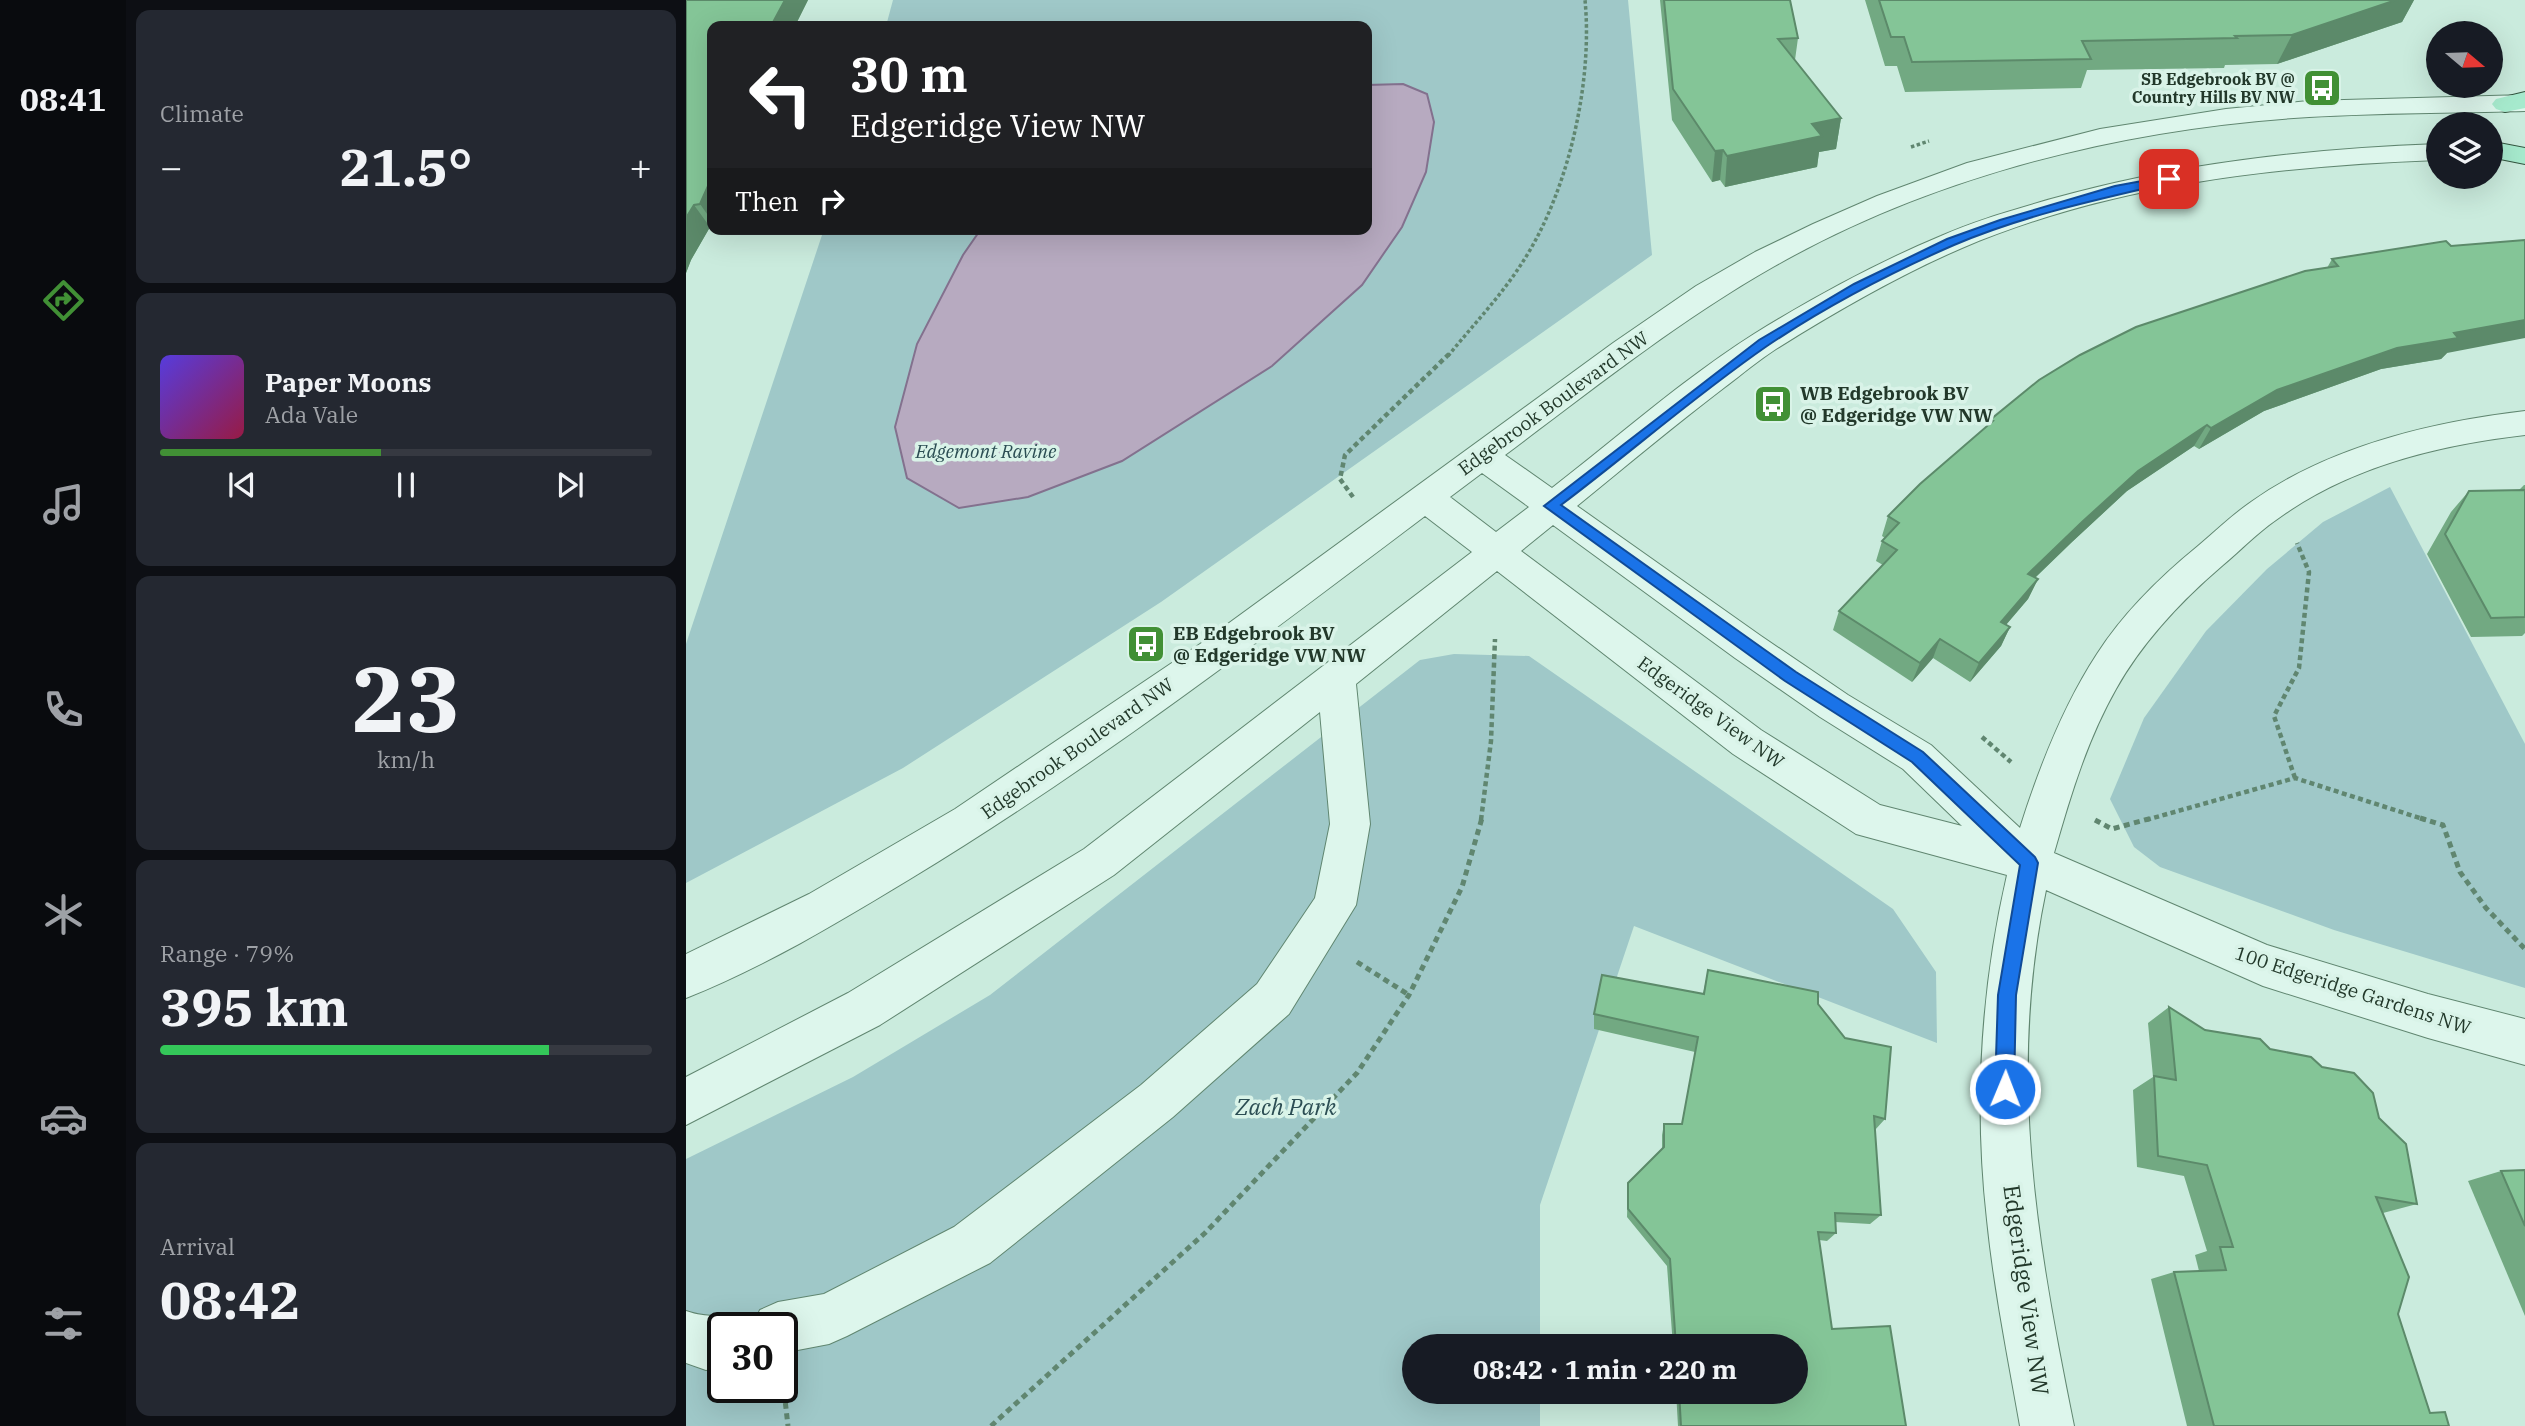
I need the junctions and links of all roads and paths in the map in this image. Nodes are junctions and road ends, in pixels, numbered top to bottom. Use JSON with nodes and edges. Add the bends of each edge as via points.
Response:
{"nodes":[{"id":1,"x":1585,"y":0,"type":"edge"},
{"id":2,"x":2518,"y":102,"type":"edge"},
{"id":3,"x":2426,"y":152,"type":"edge"},
{"id":4,"x":2525,"y":423,"type":"edge"},
{"id":5,"x":1481,"y":455,"type":"junction"},
{"id":6,"x":1425,"y":497,"type":"junction"},
{"id":7,"x":1360,"y":506,"type":"dead end"},
{"id":8,"x":1551,"y":506,"type":"junction"},
{"id":9,"x":2269,"y":506,"type":"junction"},
{"id":10,"x":1495,"y":551,"type":"junction"},
{"id":11,"x":1495,"y":639,"type":"dead end"},
{"id":12,"x":1336,"y":677,"type":"junction"},
{"id":13,"x":1982,"y":737,"type":"dead end"},
{"id":14,"x":2294,"y":778,"type":"junction"},
{"id":15,"x":2049,"y":794,"type":"junction"},
{"id":16,"x":2029,"y":863,"type":"junction"},
{"id":17,"x":1315,"y":935,"type":"junction"},
{"id":18,"x":2525,"y":949,"type":"edge"},
{"id":19,"x":686,"y":977,"type":"edge"},
{"id":20,"x":1409,"y":995,"type":"junction"},
{"id":21,"x":2525,"y":1042,"type":"edge"},
{"id":22,"x":686,"y":1102,"type":"edge"},
{"id":23,"x":798,"y":1324,"type":"edge"},
{"id":24,"x":686,"y":1337,"type":"edge"},
{"id":25,"x":707,"y":1344,"type":"edge"},
{"id":26,"x":785,"y":1403,"type":"edge"},
{"id":27,"x":788,"y":1426,"type":"edge"},
{"id":28,"x":990,"y":1426,"type":"edge"},
{"id":29,"x":2047,"y":1426,"type":"edge"}],
"edges":[{"from":1,"to":7,"type":"path","via":[[1588,33],[1582,91],[1563,178],[1549,216],[1522,264],[1450,354],[1345,455],[1340,479]]},
{"from":2,"to":5,"type":"street","name":"Edgebrook Boulevard NW","via":[[2308,109],[2226,117],[2100,137],[1977,169],[1887,202],[1765,259],[1634,343]]},
{"from":3,"to":8,"type":"street","via":[[2231,168],[2119,189],[1951,242],[1858,287],[1763,343]]},
{"from":4,"to":9,"type":"street","name":"Edgeridge View NW","via":[[2401,446],[2334,472]]},
{"from":5,"to":6,"type":"street","name":"Edgebrook Boulevard NW"},
{"from":5,"to":8,"type":"street"},
{"from":6,"to":10,"type":"street","name":"Edgeridge View NW"},
{"from":6,"to":19,"type":"street","name":"Edgebrook Boulevard NW","via":[[1216,653],[969,822],[824,908]]},
{"from":8,"to":10,"type":"street"},
{"from":8,"to":16,"type":"street","via":[[1823,699],[1917,757]]},
{"from":9,"to":14,"type":"path","via":[[2295,539],[2309,572],[2299,667],[2274,716]]},
{"from":9,"to":15,"type":"street","name":"Edgeridge View NW","via":[[2173,586],[2124,644],[2090,699]]},
{"from":10,"to":12,"type":"street"},
{"from":10,"to":16,"type":"street","name":"Edgeridge View NW","via":[[1747,742],[1870,821]]},
{"from":11,"to":20,"type":"path","via":[[1484,810],[1462,887]]},
{"from":12,"to":17,"type":"street","via":[[1350,824],[1335,905]]},
{"from":12,"to":22,"type":"street","via":[[1099,862],[864,1009]]},
{"from":13,"to":15,"type":"path"},
{"from":14,"to":15,"type":"path","via":[[2112,829]]},
{"from":14,"to":18,"type":"path","via":[[2442,825],[2460,872]]},
{"from":15,"to":16,"type":"street","name":"Edgeridge View NW"},
{"from":16,"to":21,"type":"street","name":"100 Edgeridge Gardens NW","via":[[2263,965]]},
{"from":16,"to":29,"type":"street","name":"Edgeridge View NW","via":[[2007,995],[2005,1089],[2011,1217]]},
{"from":17,"to":20,"type":"path"},
{"from":17,"to":23,"type":"street","via":[[1273,999],[1157,1101],[972,1245],[829,1318]]},
{"from":20,"to":28,"type":"path","via":[[1357,1073],[1205,1233]]},
{"from":24,"to":25,"type":"street"},
{"from":26,"to":27,"type":"path"}]}
